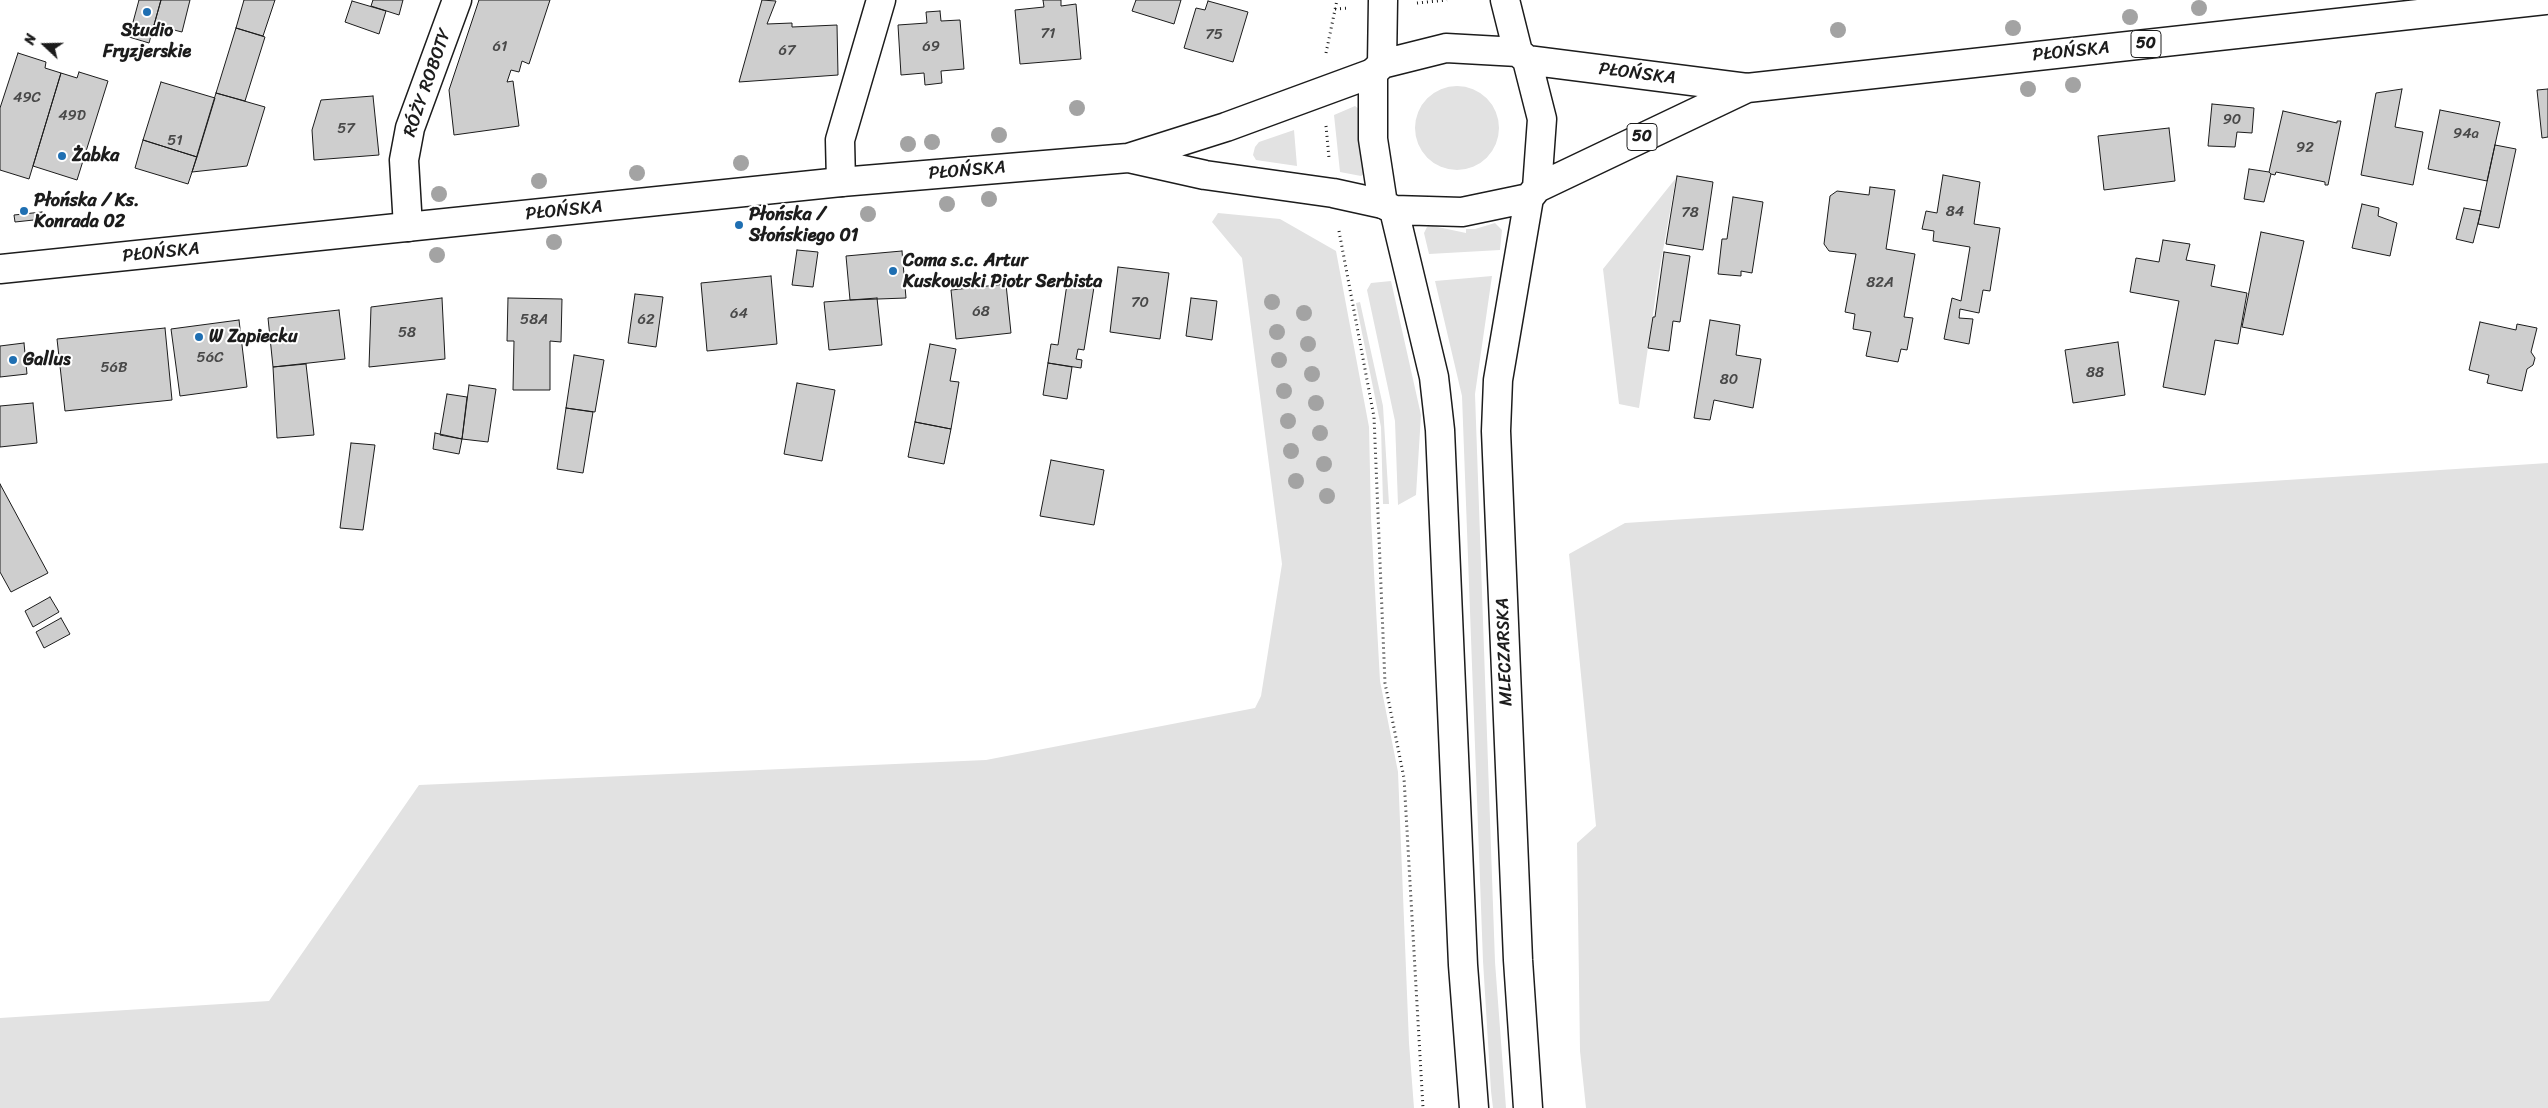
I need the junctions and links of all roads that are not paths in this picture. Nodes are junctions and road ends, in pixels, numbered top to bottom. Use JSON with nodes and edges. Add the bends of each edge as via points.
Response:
{"nodes":[{"id":1,"x":457,"y":0,"type":"edge"},
{"id":2,"x":881,"y":0,"type":"edge"},
{"id":3,"x":1383,"y":0,"type":"edge"},
{"id":4,"x":1505,"y":0,"type":"edge"},
{"id":5,"x":2545,"y":0,"type":"edge"},
{"id":6,"x":1523,"y":56,"type":"junction"},
{"id":7,"x":1377,"y":68,"type":"junction"},
{"id":8,"x":1747,"y":88,"type":"junction"},
{"id":9,"x":1128,"y":158,"type":"junction"},
{"id":10,"x":841,"y":182,"type":"junction"},
{"id":11,"x":1533,"y":193,"type":"junction"},
{"id":12,"x":1389,"y":207,"type":"junction"},
{"id":13,"x":408,"y":227,"type":"junction"},
{"id":14,"x":0,"y":269,"type":"edge"},
{"id":15,"x":1474,"y":1108,"type":"edge"},
{"id":16,"x":1528,"y":1108,"type":"edge"}],
"edges":[{"from":1,"to":13,"type":"main road","name":"RÓŻY ROBOTY","via":[[410,128],[404,160]]},
{"from":2,"to":10,"type":"main road","via":[[840,140]]},
{"from":3,"to":7,"type":"main road"},
{"from":4,"to":6,"type":"main road","name":"MLECZARSKA"},
{"from":5,"to":8,"type":"main road","name":"PŁOŃSKA","number":"50"},
{"from":6,"to":7,"type":"main road","name":"PŁOŃSKA","via":[[1446,48]]},
{"from":6,"to":8,"type":"main road","name":"PŁOŃSKA","number":"50"},
{"from":6,"to":11,"type":"main road","name":"MLECZARSKA","via":[[1542,119]]},
{"from":7,"to":9,"type":"main road","name":"PŁOŃSKA","via":[[1322,93]]},
{"from":7,"to":12,"type":"main road","via":[[1373,138]]},
{"from":8,"to":11,"type":"main road","name":"PŁOŃSKA","number":"50"},
{"from":9,"to":10,"type":"main road","name":"PŁOŃSKA"},
{"from":9,"to":12,"type":"main road","name":"PŁOŃSKA","via":[[1205,175],[1333,193]]},
{"from":10,"to":13,"type":"main road","name":"PŁOŃSKA"},
{"from":11,"to":12,"type":"main road","name":"PŁOŃSKA","via":[[1462,212]]},
{"from":11,"to":16,"type":"main road","name":"MLECZARSKA","via":[[1498,380],[1496,431],[1518,960]]},
{"from":12,"to":15,"type":"main road","via":[[1434,377],[1440,430],[1463,965]]},
{"from":13,"to":14,"type":"main road","name":"PŁOŃSKA"}]}
